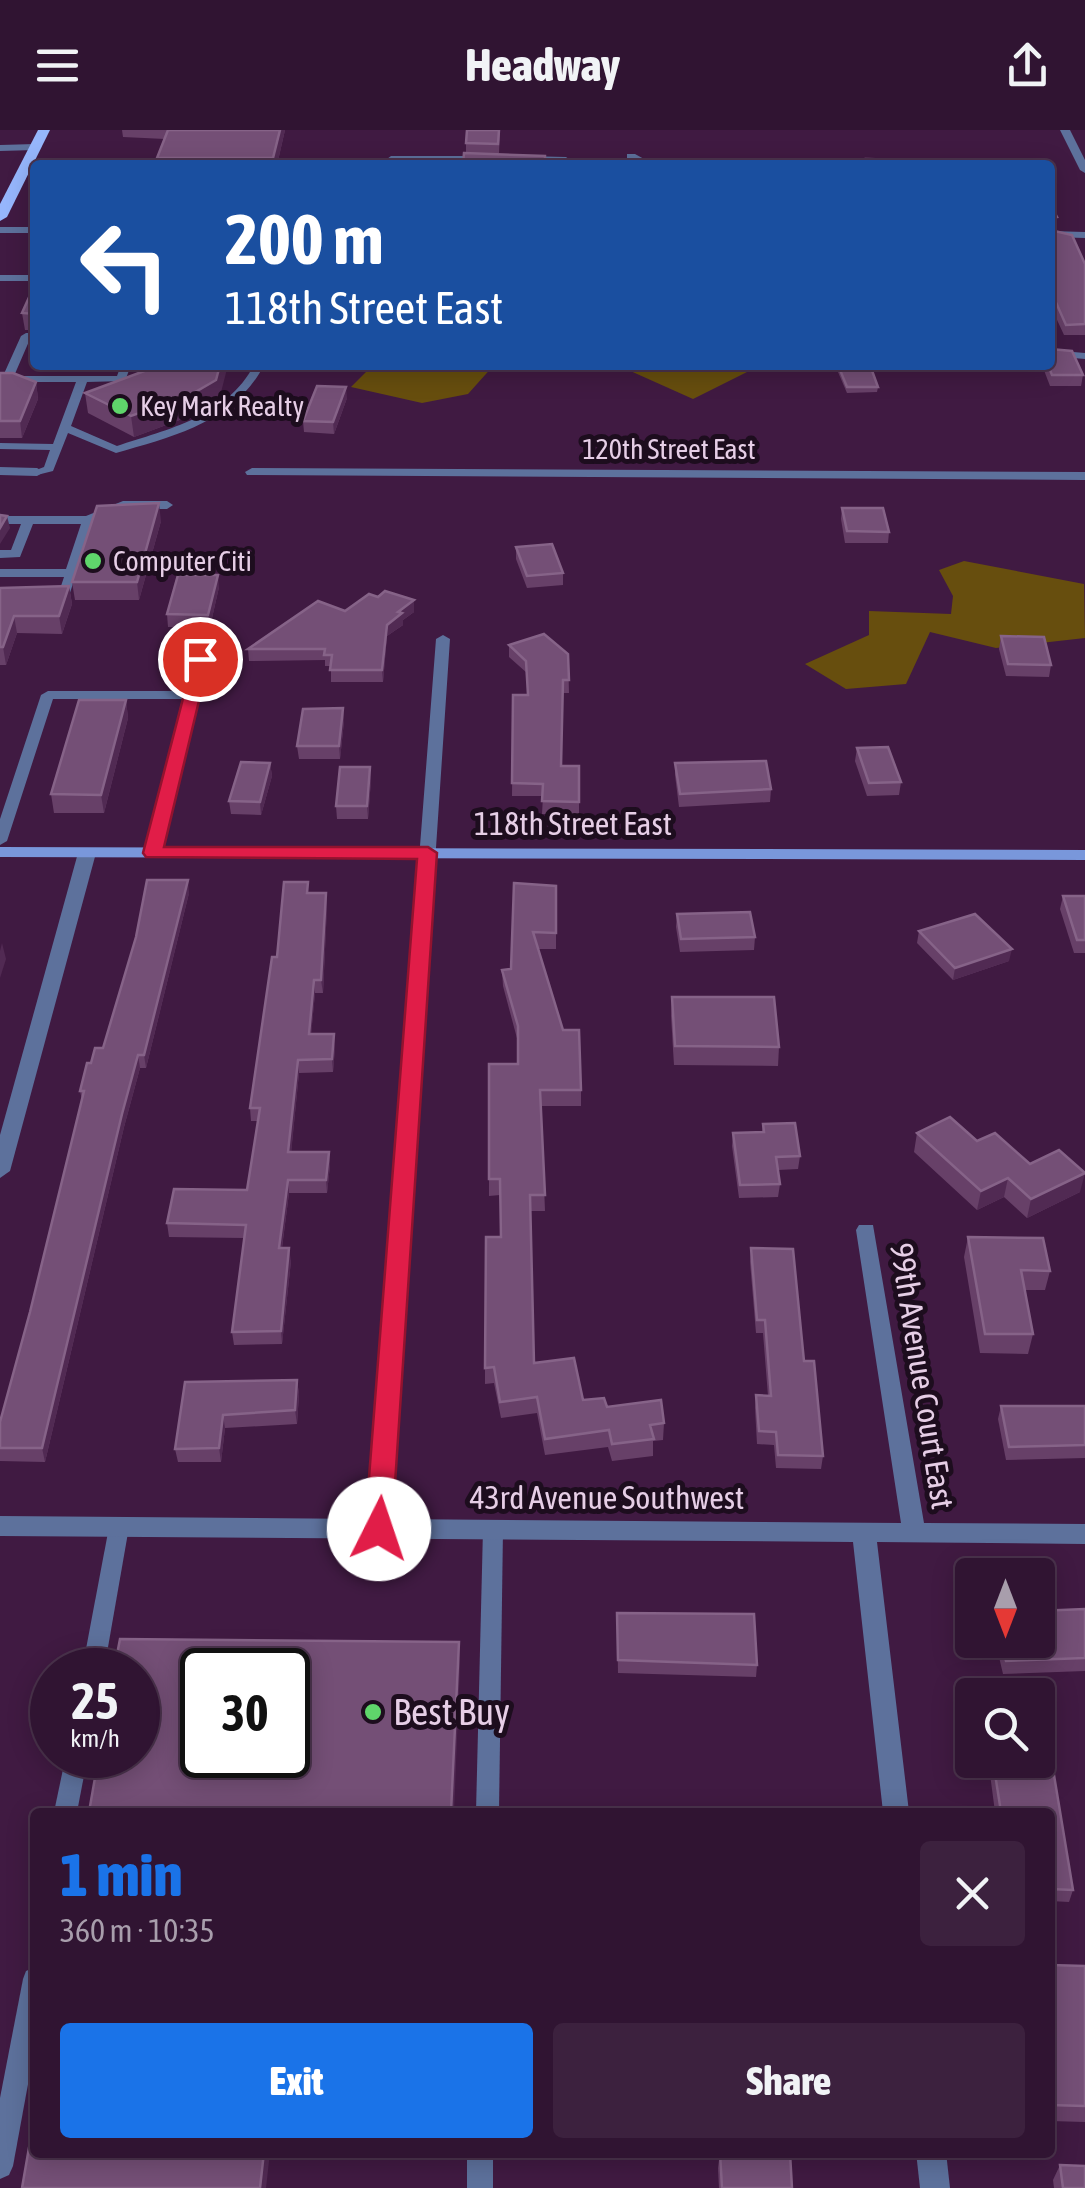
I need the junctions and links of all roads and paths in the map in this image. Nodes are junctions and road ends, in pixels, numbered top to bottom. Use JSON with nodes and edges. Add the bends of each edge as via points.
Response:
{"nodes":[{"id":1,"x":44,"y":130,"type":"edge"},
{"id":2,"x":1065,"y":130,"type":"edge"},
{"id":3,"x":0,"y":148,"type":"edge"},
{"id":4,"x":35,"y":148,"type":"junction"},
{"id":5,"x":632,"y":156,"type":"dead end"},
{"id":6,"x":391,"y":160,"type":"edge"},
{"id":7,"x":566,"y":160,"type":"edge"},
{"id":8,"x":640,"y":160,"type":"edge"},
{"id":9,"x":1085,"y":170,"type":"edge"},
{"id":10,"x":19,"y":179,"type":"junction"},
{"id":11,"x":30,"y":180,"type":"edge"},
{"id":12,"x":0,"y":217,"type":"edge"},
{"id":13,"x":0,"y":230,"type":"edge"},
{"id":14,"x":30,"y":230,"type":"edge"},
{"id":15,"x":1055,"y":234,"type":"edge"},
{"id":16,"x":1085,"y":235,"type":"edge"},
{"id":17,"x":0,"y":278,"type":"edge"},
{"id":18,"x":30,"y":278,"type":"edge"},
{"id":19,"x":30,"y":336,"type":"edge"},
{"id":20,"x":1055,"y":353,"type":"edge"},
{"id":21,"x":1085,"y":356,"type":"edge"},
{"id":22,"x":124,"y":370,"type":"edge"},
{"id":23,"x":256,"y":370,"type":"edge"},
{"id":24,"x":3,"y":379,"type":"edge"},
{"id":25,"x":83,"y":379,"type":"junction"},
{"id":26,"x":65,"y":427,"type":"junction"},
{"id":27,"x":0,"y":446,"type":"edge"},
{"id":28,"x":57,"y":447,"type":"junction"},
{"id":29,"x":0,"y":471,"type":"edge"},
{"id":30,"x":38,"y":472,"type":"joint"},
{"id":31,"x":252,"y":472,"type":"dead end"},
{"id":32,"x":1085,"y":476,"type":"edge"},
{"id":33,"x":167,"y":505,"type":"dead end"},
{"id":34,"x":0,"y":520,"type":"edge"},
{"id":35,"x":28,"y":520,"type":"junction"},
{"id":36,"x":88,"y":520,"type":"junction"},
{"id":37,"x":0,"y":554,"type":"edge"},
{"id":38,"x":0,"y":573,"type":"edge"},
{"id":39,"x":71,"y":573,"type":"junction"},
{"id":40,"x":47,"y":599,"type":"edge"},
{"id":41,"x":443,"y":639,"type":"dead end"},
{"id":42,"x":200,"y":659,"type":"dead end"},
{"id":43,"x":192,"y":696,"type":"junction"},
{"id":44,"x":0,"y":841,"type":"edge"},
{"id":45,"x":0,"y":852,"type":"edge"},
{"id":46,"x":87,"y":852,"type":"junction"},
{"id":47,"x":153,"y":853,"type":"junction"},
{"id":48,"x":428,"y":853,"type":"junction"},
{"id":49,"x":1085,"y":855,"type":"edge"},
{"id":50,"x":0,"y":1171,"type":"edge"},
{"id":51,"x":866,"y":1230,"type":"dead end"},
{"id":52,"x":0,"y":1526,"type":"edge"},
{"id":53,"x":119,"y":1527,"type":"junction"},
{"id":54,"x":379,"y":1529,"type":"junction"},
{"id":55,"x":493,"y":1530,"type":"junction"},
{"id":56,"x":864,"y":1532,"type":"junction"},
{"id":57,"x":914,"y":1532,"type":"junction"},
{"id":58,"x":1085,"y":1534,"type":"edge"},
{"id":59,"x":96,"y":1648,"type":"edge"},
{"id":60,"x":72,"y":1778,"type":"edge"},
{"id":61,"x":67,"y":1808,"type":"edge"},
{"id":62,"x":488,"y":1808,"type":"edge"},
{"id":63,"x":896,"y":1808,"type":"edge"},
{"id":64,"x":30,"y":2007,"type":"edge"},
{"id":65,"x":480,"y":2158,"type":"edge"},
{"id":66,"x":932,"y":2158,"type":"edge"},
{"id":67,"x":0,"y":2166,"type":"edge"},
{"id":68,"x":480,"y":2188,"type":"edge"},
{"id":69,"x":934,"y":2188,"type":"edge"}],
"edges":[{"from":1,"to":4,"type":"main road"},
{"from":2,"to":9,"type":"street"},
{"from":3,"to":4,"type":"lane"},
{"from":4,"to":10,"type":"main road"},
{"from":5,"to":8,"type":"street"},
{"from":6,"to":7,"type":"lane"},
{"from":10,"to":11,"type":"lane"},
{"from":10,"to":12,"type":"main road"},
{"from":13,"to":14,"type":"street"},
{"from":15,"to":16,"type":"street"},
{"from":17,"to":18,"type":"lane"},
{"from":19,"to":24,"type":"lane"},
{"from":20,"to":21,"type":"lane"},
{"from":22,"to":25,"type":"lane","via":[[121,379]]},
{"from":23,"to":26,"type":"lane","via":[[242,396],[116,450]]},
{"from":24,"to":25,"type":"lane"},
{"from":25,"to":26,"type":"lane"},
{"from":26,"to":28,"type":"lane"},
{"from":27,"to":28,"type":"lane"},
{"from":28,"to":30,"type":"lane","via":[[49,469]]},
{"from":29,"to":30,"type":"street"},
{"from":31,"to":32,"type":"street","name":"120th Street East"},
{"from":33,"to":36,"type":"lane","via":[[123,505]]},
{"from":34,"to":35,"type":"lane"},
{"from":35,"to":36,"type":"lane"},
{"from":35,"to":37,"type":"lane","via":[[16,554]]},
{"from":36,"to":39,"type":"lane"},
{"from":38,"to":39,"type":"lane"},
{"from":39,"to":40,"type":"lane","via":[[63,599]]},
{"from":41,"to":48,"type":"street"},
{"from":42,"to":43,"type":"street"},
{"from":43,"to":44,"type":"lane","via":[[48,695]]},
{"from":43,"to":47,"type":"street"},
{"from":45,"to":46,"type":"street","name":"118th Street East"},
{"from":46,"to":47,"type":"street","name":"118th Street East"},
{"from":46,"to":50,"type":"street"},
{"from":47,"to":48,"type":"street","name":"118th Street East"},
{"from":48,"to":49,"type":"street","name":"118th Street East"},
{"from":48,"to":54,"type":"street"},
{"from":51,"to":57,"type":"street","name":"99th Avenue Court East"},
{"from":52,"to":53,"type":"street","name":"43rd Avenue Southwest"},
{"from":53,"to":54,"type":"street","name":"43rd Avenue Southwest"},
{"from":53,"to":59,"type":"lane"},
{"from":54,"to":55,"type":"street","name":"43rd Avenue Southwest"},
{"from":55,"to":56,"type":"street","name":"43rd Avenue Southwest"},
{"from":55,"to":62,"type":"lane"},
{"from":56,"to":57,"type":"street","name":"43rd Avenue Southwest"},
{"from":56,"to":63,"type":"street"},
{"from":57,"to":58,"type":"street","name":"43rd Avenue Southwest"},
{"from":60,"to":61,"type":"lane"},
{"from":64,"to":67,"type":"lane"},
{"from":65,"to":68,"type":"lane"},
{"from":66,"to":69,"type":"street"}]}
